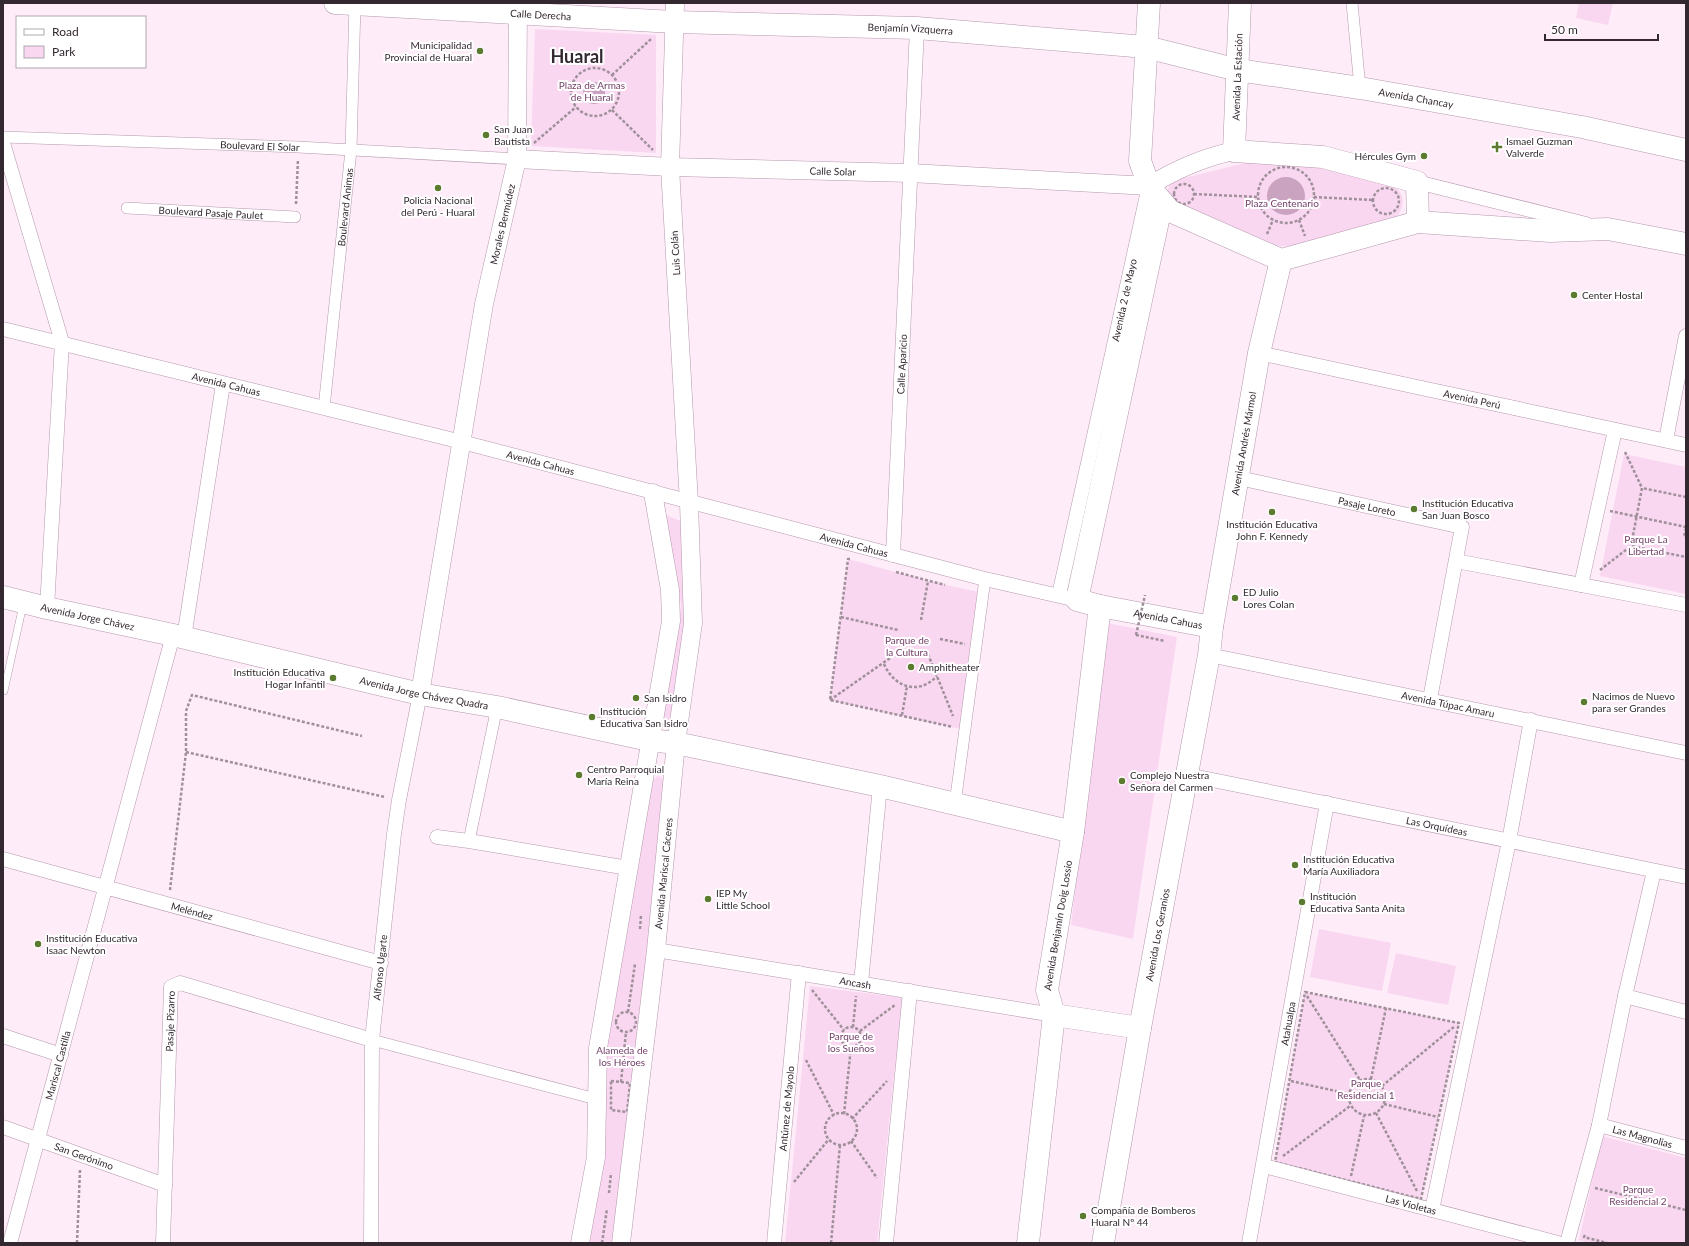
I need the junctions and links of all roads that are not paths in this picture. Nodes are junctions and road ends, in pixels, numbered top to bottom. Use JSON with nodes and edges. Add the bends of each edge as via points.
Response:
{"nodes":[{"id":1,"x":349,"y":3,"type":"edge"},
{"id":2,"x":1149,"y":3,"type":"edge"},
{"id":3,"x":1240,"y":3,"type":"edge"},
{"id":4,"x":1352,"y":3,"type":"edge"},
{"id":5,"x":518,"y":8,"type":"edge"},
{"id":6,"x":674,"y":12,"type":"edge"},
{"id":7,"x":918,"y":28,"type":"junction"},
{"id":8,"x":1146,"y":47,"type":"junction"},
{"id":9,"x":1238,"y":70,"type":"junction"},
{"id":10,"x":1360,"y":88,"type":"junction"},
{"id":11,"x":3,"y":137,"type":"edge"},
{"id":12,"x":3,"y":143,"type":"edge"},
{"id":13,"x":351,"y":150,"type":"junction"},
{"id":14,"x":1686,"y":150,"type":"edge"},
{"id":15,"x":1234,"y":151,"type":"junction"},
{"id":16,"x":517,"y":159,"type":"junction"},
{"id":17,"x":670,"y":168,"type":"junction"},
{"id":18,"x":910,"y":173,"type":"junction"},
{"id":19,"x":1417,"y":182,"type":"junction"},
{"id":20,"x":1156,"y":194,"type":"junction"},
{"id":21,"x":127,"y":208,"type":"dead end"},
{"id":22,"x":295,"y":217,"type":"road end"},
{"id":23,"x":1418,"y":222,"type":"junction"},
{"id":24,"x":1608,"y":229,"type":"junction"},
{"id":25,"x":1686,"y":244,"type":"edge"},
{"id":26,"x":1282,"y":260,"type":"junction"},
{"id":27,"x":3,"y":329,"type":"edge"},
{"id":28,"x":1686,"y":336,"type":"edge"},
{"id":29,"x":62,"y":342,"type":"junction"},
{"id":30,"x":1259,"y":353,"type":"junction"},
{"id":31,"x":224,"y":384,"type":"junction"},
{"id":32,"x":324,"y":408,"type":"junction"},
{"id":33,"x":1615,"y":430,"type":"junction"},
{"id":34,"x":1666,"y":440,"type":"junction"},
{"id":35,"x":462,"y":442,"type":"junction"},
{"id":36,"x":1686,"y":445,"type":"edge"},
{"id":37,"x":1239,"y":478,"type":"junction"},
{"id":38,"x":653,"y":493,"type":"junction"},
{"id":39,"x":690,"y":503,"type":"junction"},
{"id":40,"x":893,"y":555,"type":"junction"},
{"id":41,"x":1456,"y":561,"type":"junction"},
{"id":42,"x":985,"y":579,"type":"junction"},
{"id":43,"x":1581,"y":585,"type":"junction"},
{"id":44,"x":3,"y":597,"type":"edge"},
{"id":45,"x":1068,"y":597,"type":"junction"},
{"id":46,"x":24,"y":602,"type":"junction"},
{"id":47,"x":1686,"y":605,"type":"edge"},
{"id":48,"x":1100,"y":606,"type":"junction"},
{"id":49,"x":47,"y":608,"type":"junction"},
{"id":50,"x":1212,"y":627,"type":"junction"},
{"id":51,"x":178,"y":636,"type":"junction"},
{"id":52,"x":1209,"y":655,"type":"junction"},
{"id":53,"x":4,"y":691,"type":"dead end"},
{"id":54,"x":420,"y":694,"type":"junction"},
{"id":55,"x":1430,"y":699,"type":"junction"},
{"id":56,"x":496,"y":707,"type":"junction"},
{"id":57,"x":1531,"y":720,"type":"junction"},
{"id":58,"x":650,"y":740,"type":"junction"},
{"id":59,"x":676,"y":743,"type":"junction"},
{"id":60,"x":1686,"y":753,"type":"edge"},
{"id":61,"x":1188,"y":775,"type":"junction"},
{"id":62,"x":880,"y":786,"type":"junction"},
{"id":63,"x":1327,"y":803,"type":"junction"},
{"id":64,"x":955,"y":804,"type":"junction"},
{"id":65,"x":1072,"y":832,"type":"junction"},
{"id":66,"x":437,"y":837,"type":"dead end"},
{"id":67,"x":469,"y":841,"type":"junction"},
{"id":68,"x":1509,"y":841,"type":"junction"},
{"id":69,"x":3,"y":859,"type":"edge"},
{"id":70,"x":628,"y":868,"type":"junction"},
{"id":71,"x":1654,"y":870,"type":"junction"},
{"id":72,"x":1686,"y":877,"type":"edge"},
{"id":73,"x":105,"y":887,"type":"junction"},
{"id":74,"x":656,"y":950,"type":"junction"},
{"id":75,"x":381,"y":963,"type":"junction"},
{"id":76,"x":799,"y":974,"type":"junction"},
{"id":77,"x":859,"y":988,"type":"junction"},
{"id":78,"x":910,"y":991,"type":"junction"},
{"id":79,"x":1625,"y":996,"type":"junction"},
{"id":80,"x":1686,"y":1012,"type":"edge"},
{"id":81,"x":1054,"y":1015,"type":"junction"},
{"id":82,"x":1140,"y":1028,"type":"junction"},
{"id":83,"x":3,"y":1036,"type":"edge"},
{"id":84,"x":372,"y":1040,"type":"junction"},
{"id":85,"x":61,"y":1055,"type":"junction"},
{"id":86,"x":596,"y":1099,"type":"junction"},
{"id":87,"x":1599,"y":1125,"type":"junction"},
{"id":88,"x":3,"y":1127,"type":"edge"},
{"id":89,"x":38,"y":1140,"type":"junction"},
{"id":90,"x":1686,"y":1148,"type":"edge"},
{"id":91,"x":1270,"y":1164,"type":"junction"},
{"id":92,"x":165,"y":1185,"type":"junction"},
{"id":93,"x":1432,"y":1210,"type":"junction"},
{"id":94,"x":1031,"y":1242,"type":"edge"},
{"id":95,"x":10,"y":1243,"type":"edge"},
{"id":96,"x":163,"y":1243,"type":"edge"},
{"id":97,"x":372,"y":1243,"type":"edge"},
{"id":98,"x":580,"y":1243,"type":"edge"},
{"id":99,"x":621,"y":1243,"type":"edge"},
{"id":100,"x":774,"y":1243,"type":"edge"},
{"id":101,"x":886,"y":1243,"type":"edge"},
{"id":102,"x":1103,"y":1243,"type":"edge"},
{"id":103,"x":1249,"y":1243,"type":"edge"},
{"id":104,"x":1558,"y":1243,"type":"edge"},
{"id":105,"x":1567,"y":1243,"type":"edge"}],
"edges":[{"from":1,"to":5,"type":"main road","name":"Calle Derecha"},
{"from":1,"to":13,"type":"street","name":"Boulevard Animas"},
{"from":2,"to":8,"type":"main road"},
{"from":3,"to":9,"type":"main road","name":"Avenida La Estación"},
{"from":4,"to":10,"type":"street"},
{"from":5,"to":6,"type":"main road","name":"Calle Derecha"},
{"from":5,"to":16,"type":"street","name":"Morales Bermúdez"},
{"from":6,"to":7,"type":"main road","name":"Benjamín Vizquerra"},
{"from":6,"to":17,"type":"street","name":"Luis Colán"},
{"from":7,"to":8,"type":"main road","name":"Benjamín Vizquerra"},
{"from":7,"to":18,"type":"street","name":"Calle Aparicio"},
{"from":8,"to":9,"type":"main road","name":"Avenida Chancay"},
{"from":8,"to":20,"type":"main road","via":[[1140,161]]},
{"from":9,"to":10,"type":"main road","name":"Avenida Chancay"},
{"from":9,"to":15,"type":"main road","name":"Avenida La Estación"},
{"from":10,"to":14,"type":"main road","name":"Avenida Chancay","via":[[1582,127]]},
{"from":11,"to":13,"type":"street","name":"Boulevard El Solar"},
{"from":12,"to":29,"type":"street"},
{"from":13,"to":16,"type":"street","name":"Boulevard El Solar"},
{"from":13,"to":32,"type":"street","name":"Boulevard Animas"},
{"from":15,"to":19,"type":"main road","via":[[1323,157]]},
{"from":15,"to":20,"type":"street","via":[[1219,154],[1166,176]]},
{"from":16,"to":17,"type":"street","name":"Calle Solar"},
{"from":16,"to":35,"type":"street","name":"Morales Bermúdez","via":[[484,304]]},
{"from":17,"to":18,"type":"street","name":"Calle Solar"},
{"from":17,"to":39,"type":"street","name":"Luis Colán"},
{"from":18,"to":20,"type":"street","name":"Calle Solar"},
{"from":18,"to":40,"type":"street","name":"Calle Aparicio"},
{"from":19,"to":23,"type":"main road"},
{"from":19,"to":24,"type":"street"},
{"from":20,"to":26,"type":"main road","via":[[1170,211]]},
{"from":20,"to":45,"type":"main road","name":"Avenida 2 de Mayo"},
{"from":21,"to":22,"type":"street","name":"Boulevard Pasaje Paulet"},
{"from":23,"to":24,"type":"main road","via":[[1550,231]]},
{"from":23,"to":26,"type":"main road"},
{"from":24,"to":25,"type":"main road"},
{"from":26,"to":30,"type":"main road","name":"Avenida Andrés Mármol"},
{"from":27,"to":29,"type":"street","name":"Avenida Cahuas"},
{"from":28,"to":34,"type":"street"},
{"from":29,"to":31,"type":"street","name":"Avenida Cahuas"},
{"from":29,"to":49,"type":"street"},
{"from":30,"to":33,"type":"street","name":"Avenida Perú"},
{"from":30,"to":37,"type":"main road","name":"Avenida Andrés Mármol"},
{"from":31,"to":32,"type":"street","name":"Avenida Cahuas"},
{"from":31,"to":51,"type":"street","name":"Mariscal Castilla"},
{"from":32,"to":35,"type":"street","name":"Avenida Cahuas"},
{"from":33,"to":34,"type":"street","name":"Avenida Perú"},
{"from":33,"to":43,"type":"street"},
{"from":34,"to":36,"type":"street","name":"Avenida Perú"},
{"from":35,"to":38,"type":"street","name":"Avenida Cahuas"},
{"from":35,"to":54,"type":"street","name":"Morales Bermúdez"},
{"from":37,"to":41,"type":"street","name":"Pasaje Loreto","via":[[1462,527]]},
{"from":37,"to":50,"type":"main road","name":"Avenida Andrés Mármol"},
{"from":38,"to":39,"type":"street","name":"Avenida Cahuas"},
{"from":38,"to":58,"type":"street","via":[[670,590],[671,621]]},
{"from":39,"to":40,"type":"street","name":"Avenida Cahuas"},
{"from":39,"to":59,"type":"street","name":"Avenida Mariscal Cáceres","via":[[693,623]]},
{"from":40,"to":42,"type":"street","name":"Avenida Cahuas"},
{"from":41,"to":43,"type":"street"},
{"from":41,"to":55,"type":"street"},
{"from":42,"to":45,"type":"street","name":"Avenida Cahuas"},
{"from":42,"to":64,"type":"street"},
{"from":43,"to":47,"type":"street"},
{"from":44,"to":46,"type":"main road","name":"Avenida Jorge Chávez"},
{"from":45,"to":48,"type":"main road","name":"Avenida Cahuas"},
{"from":46,"to":49,"type":"main road","name":"Avenida Jorge Chávez"},
{"from":46,"to":53,"type":"lane"},
{"from":48,"to":50,"type":"main road","name":"Avenida Cahuas"},
{"from":48,"to":65,"type":"main road","name":"Avenida Benjamín Doig Lossio"},
{"from":49,"to":51,"type":"main road","name":"Avenida Jorge Chávez"},
{"from":50,"to":52,"type":"main road","name":"Avenida Los Geranios"},
{"from":51,"to":54,"type":"main road","name":"Avenida Jorge Chávez Quadra"},
{"from":51,"to":73,"type":"street","name":"Mariscal Castilla"},
{"from":52,"to":55,"type":"street","name":"Avenida Túpac Amaru"},
{"from":52,"to":61,"type":"main road","name":"Avenida Los Geranios"},
{"from":54,"to":56,"type":"main road","name":"Avenida Jorge Chávez Quadra"},
{"from":54,"to":75,"type":"street","name":"Alfonso Ugarte","via":[[394,834]]},
{"from":55,"to":57,"type":"street","name":"Avenida Túpac Amaru"},
{"from":56,"to":58,"type":"main road","name":"Avenida Jorge Chávez Quadra"},
{"from":56,"to":67,"type":"street"},
{"from":57,"to":60,"type":"street","name":"Avenida Túpac Amaru"},
{"from":57,"to":68,"type":"street"},
{"from":58,"to":59,"type":"main road","name":"Avenida Jorge Chávez Quadra"},
{"from":58,"to":70,"type":"street"},
{"from":59,"to":62,"type":"main road","name":"Avenida Jorge Chávez Quadra"},
{"from":59,"to":74,"type":"street","name":"Avenida Mariscal Cáceres"},
{"from":61,"to":63,"type":"street","name":"Las Orquídeas"},
{"from":61,"to":82,"type":"main road","name":"Avenida Los Geranios"},
{"from":62,"to":64,"type":"main road","name":"Avenida Jorge Chávez Quadra"},
{"from":62,"to":77,"type":"street"},
{"from":63,"to":68,"type":"street","name":"Las Orquídeas"},
{"from":63,"to":91,"type":"street","name":"Atahualpa"},
{"from":64,"to":65,"type":"main road","name":"Avenida Jorge Chávez Quadra"},
{"from":65,"to":81,"type":"main road","name":"Avenida Benjamín Doig Lossio","via":[[1047,990]]},
{"from":66,"to":67,"type":"street"},
{"from":67,"to":70,"type":"street"},
{"from":68,"to":71,"type":"street","name":"Las Orquídeas"},
{"from":68,"to":93,"type":"street"},
{"from":69,"to":73,"type":"street","name":"Meléndez"},
{"from":70,"to":86,"type":"street","via":[[598,1048]]},
{"from":71,"to":72,"type":"street","name":"Las Orquídeas"},
{"from":71,"to":79,"type":"street"},
{"from":73,"to":75,"type":"street","name":"Meléndez"},
{"from":73,"to":85,"type":"street","name":"Mariscal Castilla"},
{"from":74,"to":76,"type":"street","name":"Ancash"},
{"from":74,"to":99,"type":"street","name":"Avenida Mariscal Cáceres"},
{"from":75,"to":84,"type":"street","name":"Alfonso Ugarte"},
{"from":76,"to":77,"type":"street","name":"Ancash"},
{"from":76,"to":100,"type":"street","name":"Antúnez de Mayolo"},
{"from":77,"to":78,"type":"street","name":"Ancash"},
{"from":78,"to":81,"type":"street","name":"Ancash"},
{"from":78,"to":101,"type":"street"},
{"from":79,"to":80,"type":"street"},
{"from":79,"to":87,"type":"street"},
{"from":81,"to":82,"type":"main road"},
{"from":81,"to":94,"type":"main road","name":"Avenida Benjamín Doig Lossio"},
{"from":82,"to":102,"type":"main road","name":"Avenida Los Geranios"},
{"from":83,"to":85,"type":"street"},
{"from":84,"to":86,"type":"street"},
{"from":84,"to":92,"type":"street","name":"Pasaje Pizarro","via":[[180,983],[171,987]]},
{"from":84,"to":97,"type":"street","name":"Alfonso Ugarte"},
{"from":85,"to":89,"type":"street","name":"Mariscal Castilla"},
{"from":86,"to":98,"type":"street","via":[[596,1157]]},
{"from":87,"to":90,"type":"street","name":"Las Magnolias"},
{"from":87,"to":105,"type":"street"},
{"from":88,"to":89,"type":"street","name":"San Gerónimo"},
{"from":89,"to":92,"type":"street","name":"San Gerónimo"},
{"from":89,"to":95,"type":"street","name":"Mariscal Castilla"},
{"from":91,"to":93,"type":"street","name":"Las Violetas"},
{"from":91,"to":103,"type":"street","name":"Atahualpa"},
{"from":92,"to":96,"type":"street","name":"Pasaje Pizarro"},
{"from":93,"to":104,"type":"street","name":"Las Violetas"}]}
